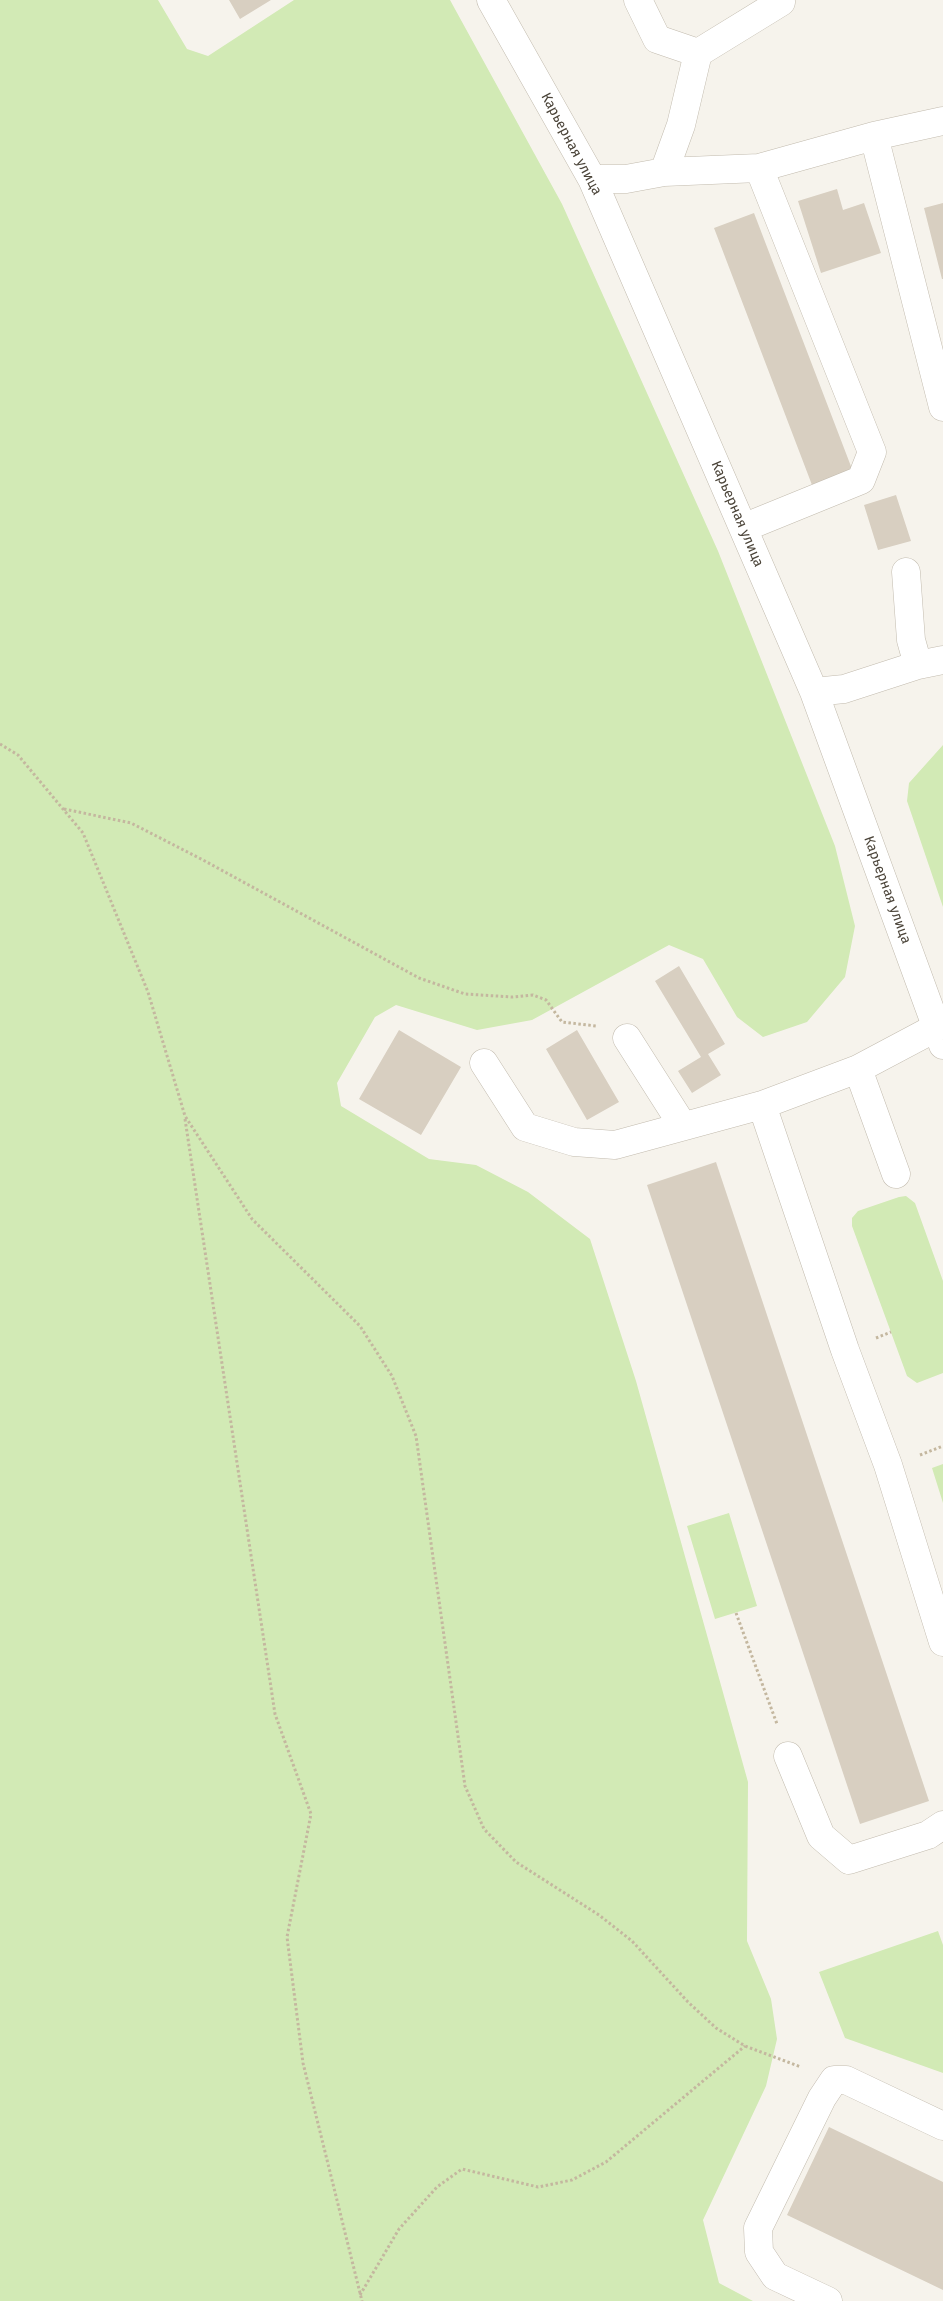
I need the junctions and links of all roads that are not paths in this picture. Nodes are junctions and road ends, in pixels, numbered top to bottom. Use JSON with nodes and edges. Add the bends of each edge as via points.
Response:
{"nodes":[{"id":1,"x":491,"y":0,"type":"edge"},
{"id":2,"x":638,"y":0,"type":"edge"},
{"id":3,"x":781,"y":2,"type":"dead end"},
{"id":4,"x":698,"y":53,"type":"junction"},
{"id":5,"x":943,"y":121,"type":"edge"},
{"id":6,"x":874,"y":136,"type":"junction"},
{"id":7,"x":759,"y":168,"type":"junction"},
{"id":8,"x":664,"y":172,"type":"junction"},
{"id":9,"x":592,"y":179,"type":"junction"},
{"id":10,"x":943,"y":407,"type":"edge"},
{"id":11,"x":743,"y":528,"type":"junction"},
{"id":12,"x":906,"y":572,"type":"dead end"},
{"id":13,"x":930,"y":663,"type":"edge"},
{"id":14,"x":814,"y":692,"type":"junction"},
{"id":15,"x":940,"y":1036,"type":"edge"},
{"id":16,"x":626,"y":1038,"type":"road end"},
{"id":17,"x":484,"y":1063,"type":"dead end"},
{"id":18,"x":858,"y":1069,"type":"junction"},
{"id":19,"x":762,"y":1105,"type":"junction"},
{"id":20,"x":683,"y":1126,"type":"junction"},
{"id":21,"x":896,"y":1174,"type":"dead end"},
{"id":22,"x":943,"y":1642,"type":"edge"},
{"id":23,"x":788,"y":1756,"type":"road end"},
{"id":24,"x":943,"y":1825,"type":"edge"},
{"id":25,"x":943,"y":2126,"type":"edge"},
{"id":26,"x":828,"y":2301,"type":"edge"}],
"edges":[{"from":1,"to":9,"type":"street","name":"Карьерная улица"},
{"from":2,"to":4,"type":"street","via":[[657,38]]},
{"from":3,"to":4,"type":"street"},
{"from":4,"to":8,"type":"street","via":[[681,125]]},
{"from":5,"to":6,"type":"street"},
{"from":6,"to":7,"type":"street"},
{"from":6,"to":10,"type":"street"},
{"from":7,"to":8,"type":"street"},
{"from":7,"to":11,"type":"street","via":[[872,452],[861,480]]},
{"from":8,"to":9,"type":"street","via":[[626,179]]},
{"from":9,"to":11,"type":"street","name":"Карьерная улица"},
{"from":11,"to":14,"type":"street","name":"Карьерная улица"},
{"from":12,"to":13,"type":"street","via":[[911,640]]},
{"from":13,"to":14,"type":"street","via":[[844,689]]},
{"from":14,"to":15,"type":"street","name":"Карьерная улица"},
{"from":15,"to":18,"type":"street"},
{"from":16,"to":20,"type":"street"},
{"from":17,"to":20,"type":"street","via":[[525,1127],[574,1142],[615,1145]]},
{"from":18,"to":19,"type":"street"},
{"from":18,"to":21,"type":"street"},
{"from":19,"to":20,"type":"street"},
{"from":19,"to":22,"type":"street","via":[[845,1350],[888,1465]]},
{"from":23,"to":24,"type":"street","via":[[822,1836],[849,1860],[928,1835]]},
{"from":25,"to":26,"type":"street","via":[[846,2080],[834,2080],[822,2098],[758,2228],[759,2252],[776,2276]]}]}
